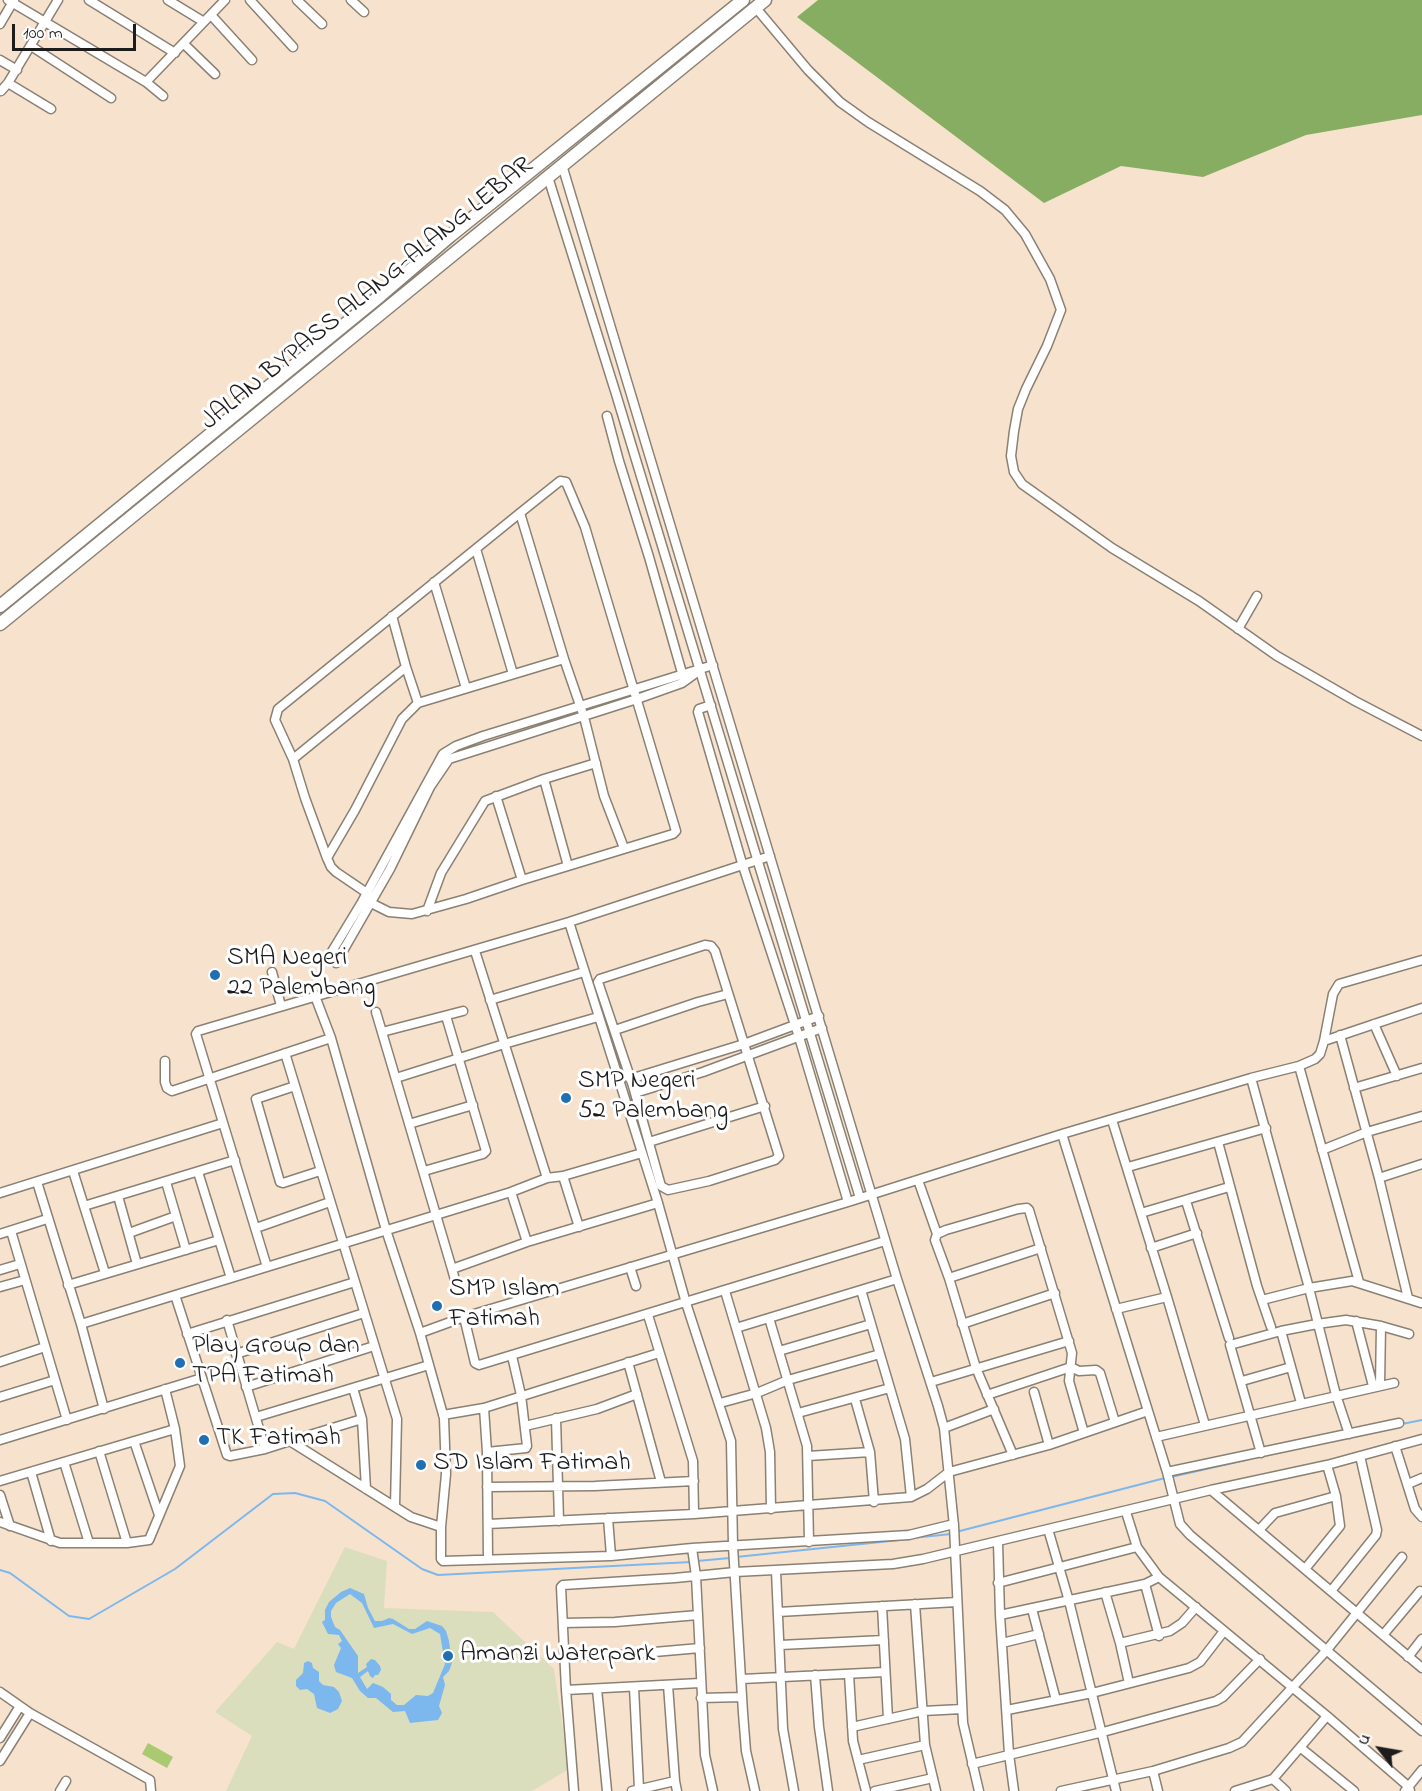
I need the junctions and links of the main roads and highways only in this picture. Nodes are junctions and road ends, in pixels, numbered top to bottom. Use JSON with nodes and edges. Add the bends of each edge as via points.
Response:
{"nodes":[{"id":1,"x":743,"y":0,"type":"edge"},
{"id":2,"x":760,"y":4,"type":"edge"},
{"id":3,"x":98,"y":527,"type":"junction"},
{"id":4,"x":107,"y":538,"type":"junction"},
{"id":5,"x":0,"y":606,"type":"edge"},
{"id":6,"x":0,"y":624,"type":"edge"}],
"edges":[{"from":1,"to":3,"type":"highway","name":"JALAN BYPASS ALANG-ALANG LEBAR"},
{"from":2,"to":4,"type":"highway","name":"JALAN BYPASS ALANG-ALANG LEBAR"},
{"from":3,"to":4,"type":"highway"},
{"from":3,"to":5,"type":"highway","name":"JALAN BYPASS ALANG-ALANG LEBAR"},
{"from":4,"to":6,"type":"highway","name":"JALAN BYPASS ALANG-ALANG LEBAR"}]}
